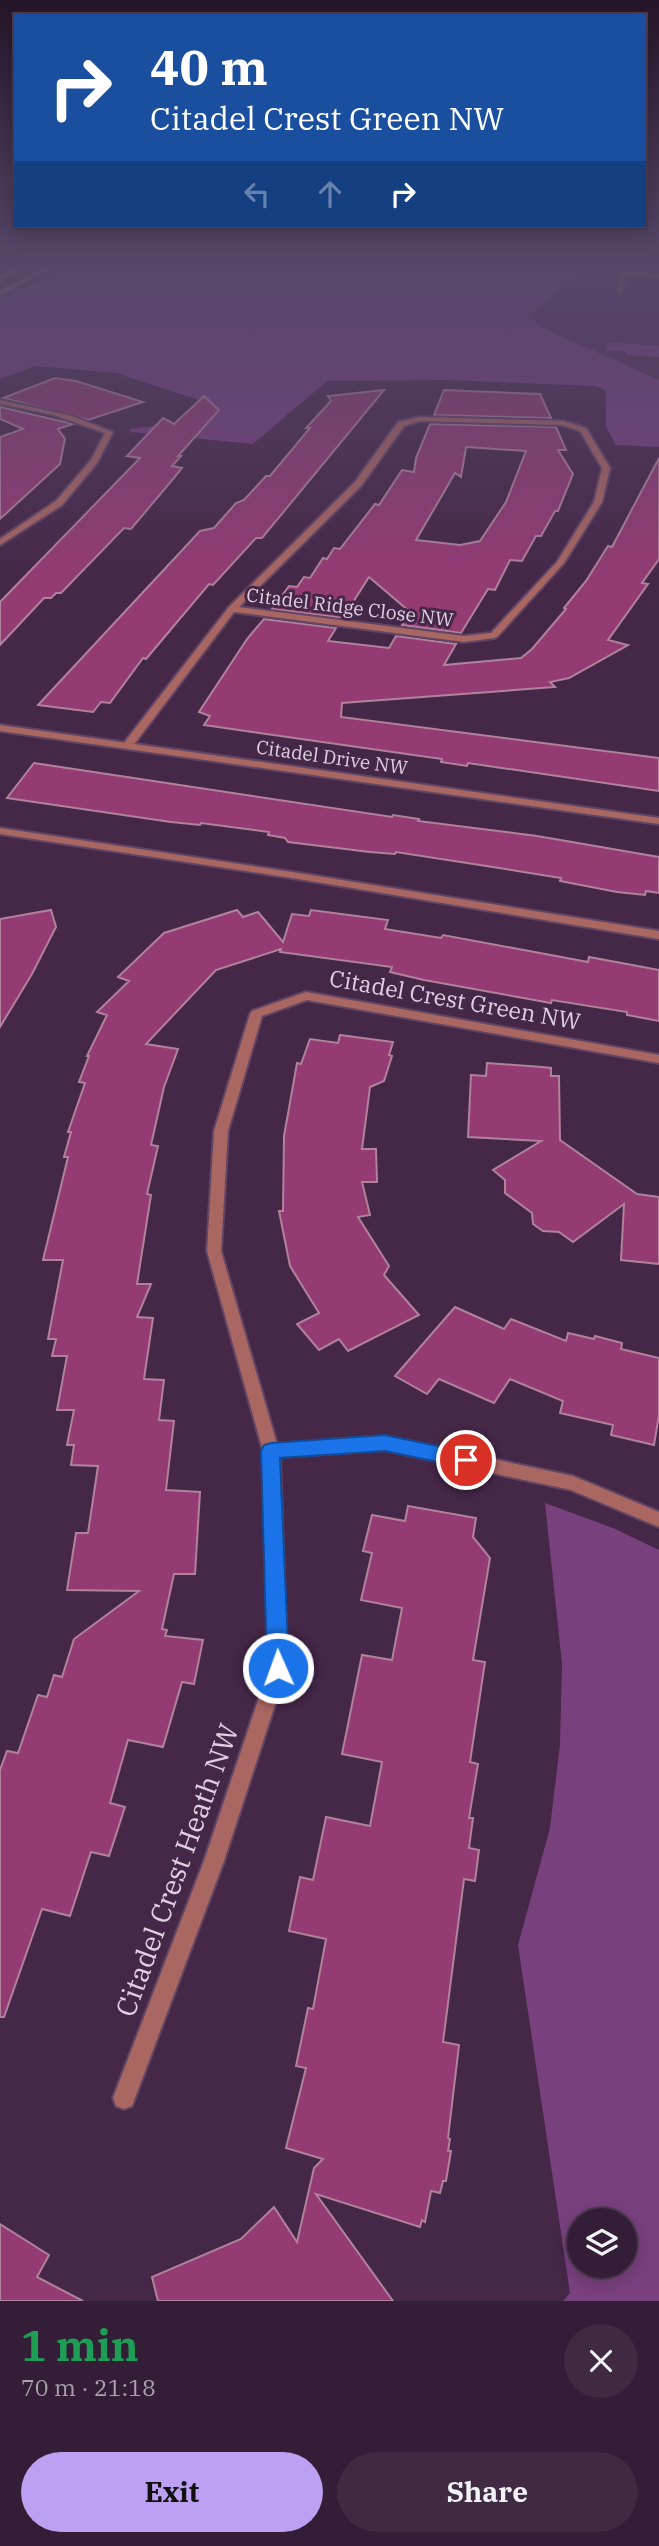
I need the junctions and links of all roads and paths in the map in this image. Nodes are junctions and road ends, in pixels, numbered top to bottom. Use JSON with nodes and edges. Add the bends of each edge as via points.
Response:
{"nodes":[{"id":1,"x":0,"y":402,"type":"edge"},
{"id":2,"x":0,"y":543,"type":"edge"},
{"id":3,"x":232,"y":609,"type":"junction"},
{"id":4,"x":0,"y":728,"type":"edge"},
{"id":5,"x":128,"y":745,"type":"junction"},
{"id":6,"x":659,"y":821,"type":"edge"},
{"id":7,"x":0,"y":831,"type":"edge"},
{"id":8,"x":659,"y":935,"type":"edge"},
{"id":9,"x":659,"y":1059,"type":"edge"},
{"id":10,"x":271,"y":1451,"type":"junction"},
{"id":11,"x":659,"y":1520,"type":"edge"},
{"id":12,"x":124,"y":2098,"type":"dead end"}],
"edges":[{"from":1,"to":2,"type":"street","via":[[90,423],[109,432],[93,461],[59,503]]},
{"from":3,"to":3,"type":"street","name":"Citadel Ridge Close NW","via":[[464,639],[494,635],[560,563],[598,502],[606,468],[583,430],[563,423],[420,419],[401,424],[358,484]]},
{"from":3,"to":5,"type":"street","name":"Citadel Ridge Close NW"},
{"from":4,"to":5,"type":"street","name":"Citadel Drive NW"},
{"from":5,"to":6,"type":"street","name":"Citadel Drive NW"},
{"from":7,"to":8,"type":"street"},
{"from":9,"to":10,"type":"street","name":"Citadel Crest Green NW","via":[[306,996],[256,1014],[221,1131],[215,1251]]},
{"from":10,"to":11,"type":"street","via":[[385,1443],[572,1483]]},
{"from":10,"to":12,"type":"street","name":"Citadel Crest Heath NW","via":[[278,1668],[214,1861]]}]}
